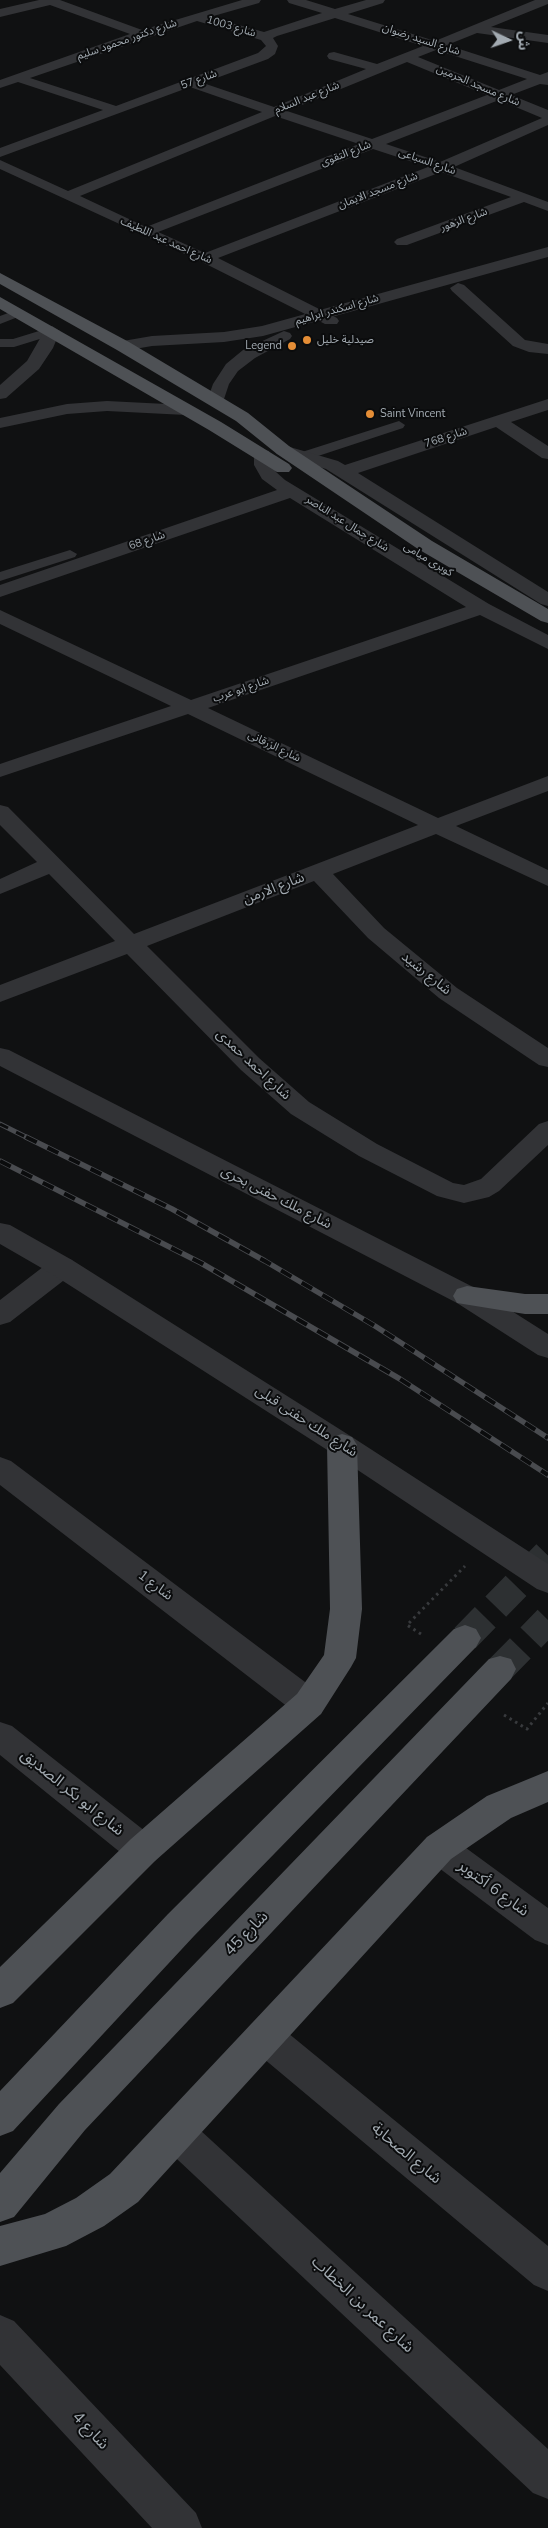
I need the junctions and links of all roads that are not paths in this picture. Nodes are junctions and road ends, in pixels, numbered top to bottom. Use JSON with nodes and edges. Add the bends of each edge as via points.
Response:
{"nodes":[{"id":1,"x":51,"y":0,"type":"edge"},
{"id":2,"x":255,"y":0,"type":"edge"},
{"id":3,"x":293,"y":0,"type":"edge"},
{"id":4,"x":379,"y":0,"type":"edge"},
{"id":5,"x":546,"y":0,"type":"edge"},
{"id":6,"x":0,"y":13,"type":"edge"},
{"id":7,"x":335,"y":13,"type":"junction"},
{"id":8,"x":195,"y":17,"type":"junction"},
{"id":9,"x":477,"y":29,"type":"junction"},
{"id":10,"x":142,"y":34,"type":"junction"},
{"id":11,"x":266,"y":37,"type":"junction"},
{"id":12,"x":548,"y":39,"type":"edge"},
{"id":13,"x":436,"y":45,"type":"junction"},
{"id":14,"x":334,"y":56,"type":"dead end"},
{"id":15,"x":407,"y":57,"type":"junction"},
{"id":16,"x":378,"y":69,"type":"junction"},
{"id":17,"x":18,"y":78,"type":"junction"},
{"id":18,"x":546,"y":79,"type":"edge"},
{"id":19,"x":190,"y":83,"type":"junction"},
{"id":20,"x":0,"y":84,"type":"edge"},
{"id":21,"x":499,"y":95,"type":"junction"},
{"id":22,"x":115,"y":110,"type":"junction"},
{"id":23,"x":275,"y":111,"type":"junction"},
{"id":24,"x":548,"y":115,"type":"edge"},
{"id":25,"x":548,"y":120,"type":"edge"},
{"id":26,"x":373,"y":144,"type":"junction"},
{"id":27,"x":3,"y":149,"type":"edge"},
{"id":28,"x":0,"y":164,"type":"edge"},
{"id":29,"x":441,"y":167,"type":"junction"},
{"id":30,"x":68,"y":196,"type":"junction"},
{"id":31,"x":525,"y":197,"type":"junction"},
{"id":32,"x":548,"y":207,"type":"edge"},
{"id":33,"x":145,"y":232,"type":"junction"},
{"id":34,"x":402,"y":242,"type":"dead end"},
{"id":35,"x":548,"y":252,"type":"edge"},
{"id":36,"x":205,"y":258,"type":"junction"},
{"id":37,"x":548,"y":265,"type":"edge"},
{"id":38,"x":0,"y":278,"type":"edge"},
{"id":39,"x":458,"y":288,"type":"junction"},
{"id":40,"x":0,"y":302,"type":"edge"},
{"id":41,"x":19,"y":313,"type":"junction"},
{"id":42,"x":326,"y":318,"type":"junction"},
{"id":43,"x":0,"y":320,"type":"edge"},
{"id":44,"x":52,"y":331,"type":"junction"},
{"id":45,"x":0,"y":343,"type":"edge"},
{"id":46,"x":123,"y":346,"type":"junction"},
{"id":47,"x":548,"y":349,"type":"edge"},
{"id":48,"x":0,"y":394,"type":"edge"},
{"id":49,"x":216,"y":401,"type":"junction"},
{"id":50,"x":548,"y":404,"type":"edge"},
{"id":51,"x":186,"y":410,"type":"junction"},
{"id":52,"x":498,"y":420,"type":"junction"},
{"id":53,"x":0,"y":423,"type":"edge"},
{"id":54,"x":399,"y":425,"type":"dead end"},
{"id":55,"x":283,"y":450,"type":"junction"},
{"id":56,"x":548,"y":454,"type":"edge"},
{"id":57,"x":263,"y":455,"type":"joint"},
{"id":58,"x":307,"y":455,"type":"junction"},
{"id":59,"x":337,"y":477,"type":"junction"},
{"id":60,"x":301,"y":488,"type":"junction"},
{"id":61,"x":70,"y":554,"type":"dead end"},
{"id":62,"x":2,"y":585,"type":"edge"},
{"id":63,"x":544,"y":595,"type":"edge"},
{"id":64,"x":482,"y":608,"type":"junction"},
{"id":65,"x":0,"y":616,"type":"edge"},
{"id":66,"x":548,"y":617,"type":"edge"},
{"id":67,"x":548,"y":630,"type":"edge"},
{"id":68,"x":548,"y":643,"type":"edge"},
{"id":69,"x":191,"y":708,"type":"junction"},
{"id":70,"x":0,"y":771,"type":"edge"},
{"id":71,"x":548,"y":783,"type":"edge"},
{"id":72,"x":0,"y":812,"type":"edge"},
{"id":73,"x":437,"y":826,"type":"junction"},
{"id":74,"x":52,"y":864,"type":"junction"},
{"id":75,"x":318,"y":872,"type":"junction"},
{"id":76,"x":548,"y":879,"type":"edge"},
{"id":77,"x":0,"y":887,"type":"edge"},
{"id":78,"x":131,"y":945,"type":"junction"},
{"id":79,"x":3,"y":988,"type":"edge"},
{"id":80,"x":0,"y":1056,"type":"edge"},
{"id":81,"x":548,"y":1059,"type":"edge"},
{"id":82,"x":548,"y":1130,"type":"edge"},
{"id":83,"x":0,"y":1232,"type":"edge"},
{"id":84,"x":62,"y":1267,"type":"junction"},
{"id":85,"x":467,"y":1296,"type":"junction"},
{"id":86,"x":548,"y":1304,"type":"edge"},
{"id":87,"x":0,"y":1315,"type":"edge"},
{"id":88,"x":548,"y":1348,"type":"edge"},
{"id":89,"x":342,"y":1444,"type":"junction"},
{"id":90,"x":0,"y":1469,"type":"edge"},
{"id":91,"x":548,"y":1580,"type":"edge"},
{"id":92,"x":466,"y":1638,"type":"tunnel mouth"},
{"id":93,"x":500,"y":1669,"type":"tunnel mouth"},
{"id":94,"x":309,"y":1704,"type":"junction"},
{"id":95,"x":0,"y":1736,"type":"edge"},
{"id":96,"x":548,"y":1786,"type":"edge"},
{"id":97,"x":439,"y":1848,"type":"junction"},
{"id":98,"x":143,"y":1850,"type":"junction"},
{"id":99,"x":548,"y":1929,"type":"edge"},
{"id":100,"x":0,"y":1991,"type":"edge"},
{"id":101,"x":264,"y":2036,"type":"junction"},
{"id":102,"x":0,"y":2118,"type":"edge"},
{"id":103,"x":175,"y":2132,"type":"junction"},
{"id":104,"x":0,"y":2203,"type":"edge"},
{"id":105,"x":0,"y":2246,"type":"edge"},
{"id":106,"x":548,"y":2271,"type":"edge"},
{"id":107,"x":0,"y":2335,"type":"edge"},
{"id":108,"x":548,"y":2478,"type":"edge"},
{"id":109,"x":181,"y":2528,"type":"edge"}],
"edges":[{"from":1,"to":6,"type":"street"},
{"from":1,"to":10,"type":"street"},
{"from":2,"to":8,"type":"street","name":"شارع دكتور محمود سليم"},
{"from":3,"to":7,"type":"street","name":"شارع السيد رضوان"},
{"from":4,"to":7,"type":"street"},
{"from":5,"to":9,"type":"street","name":"شارع عبد السلام"},
{"from":7,"to":11,"type":"street"},
{"from":7,"to":13,"type":"street","name":"شارع السيد رضوان"},
{"from":8,"to":10,"type":"street","name":"شارع دكتور محمود سليم"},
{"from":8,"to":11,"type":"street","name":"شارع 1003"},
{"from":9,"to":12,"type":"street"},
{"from":9,"to":13,"type":"street","name":"شارع عبد السلام"},
{"from":10,"to":17,"type":"street","name":"شارع دكتور محمود سليم"},
{"from":11,"to":19,"type":"street","name":"شارع 57","via":[[272,46],[270,52]]},
{"from":13,"to":15,"type":"street","name":"شارع عبد السلام"},
{"from":13,"to":18,"type":"street","name":"شارع السيد رضوان"},
{"from":14,"to":16,"type":"street"},
{"from":15,"to":16,"type":"street","name":"شارع عبد السلام"},
{"from":15,"to":21,"type":"street","name":"شارع مسجد الحرمين"},
{"from":16,"to":23,"type":"street","name":"شارع عبد السلام"},
{"from":17,"to":20,"type":"street","name":"شارع دكتور محمود سليم"},
{"from":17,"to":22,"type":"street"},
{"from":18,"to":21,"type":"street","name":"شارع التقوى"},
{"from":19,"to":22,"type":"street","name":"شارع 57"},
{"from":19,"to":23,"type":"street","name":"شارع السباعى"},
{"from":21,"to":24,"type":"street","name":"شارع مسجد الحرمين"},
{"from":21,"to":26,"type":"street","name":"شارع التقوى"},
{"from":22,"to":27,"type":"street","name":"شارع 57"},
{"from":23,"to":26,"type":"street","name":"شارع السباعى"},
{"from":23,"to":30,"type":"street","name":"شارع عبد السلام"},
{"from":25,"to":29,"type":"street","name":"شارع مسجد الايمان"},
{"from":26,"to":29,"type":"street","name":"شارع السباعى"},
{"from":26,"to":33,"type":"street","name":"شارع التقوى"},
{"from":28,"to":30,"type":"street","name":"شارع احمد عبد اللطيف"},
{"from":29,"to":31,"type":"street","name":"شارع السباعى"},
{"from":29,"to":36,"type":"street","name":"شارع مسجد الايمان"},
{"from":30,"to":33,"type":"street","name":"شارع احمد عبد اللطيف"},
{"from":31,"to":32,"type":"street","name":"شارع السباعى"},
{"from":31,"to":34,"type":"street","name":"شارع الزهور"},
{"from":33,"to":36,"type":"street","name":"شارع احمد عبد اللطيف"},
{"from":35,"to":42,"type":"street","name":"شارع اسكندر ابراهيم"},
{"from":36,"to":42,"type":"street","name":"شارع احمد عبد اللطيف"},
{"from":37,"to":39,"type":"street","name":"شارع اسكندر ابراهيم"},
{"from":38,"to":46,"type":"main road","name":"شارع جمال عبد الناصر"},
{"from":39,"to":42,"type":"street","name":"شارع اسكندر ابراهيم"},
{"from":39,"to":47,"type":"street","via":[[519,343],[528,348]]},
{"from":40,"to":41,"type":"main road","name":"شارع جمال عبد الناصر"},
{"from":41,"to":43,"type":"lane"},
{"from":41,"to":44,"type":"main road","name":"شارع جمال عبد الناصر"},
{"from":42,"to":46,"type":"street","name":"شارع اسكندر ابراهيم","via":[[244,334]]},
{"from":42,"to":49,"type":"street","name":"شارع اسكندر ابراهيم","via":[[249,354],[232,368],[221,384]]},
{"from":44,"to":45,"type":"lane","via":[[14,343]]},
{"from":44,"to":48,"type":"street","via":[[33,365]]},
{"from":44,"to":51,"type":"main road","name":"شارع جمال عبد الناصر"},
{"from":46,"to":49,"type":"main road","name":"شارع جمال عبد الناصر"},
{"from":49,"to":55,"type":"main road","name":"شارع جمال عبد الناصر","via":[[242,416]]},
{"from":50,"to":52,"type":"street","name":"شارع 768"},
{"from":51,"to":53,"type":"street","via":[[100,406],[39,413]]},
{"from":51,"to":57,"type":"main road","name":"شارع جمال عبد الناصر"},
{"from":52,"to":56,"type":"street"},
{"from":52,"to":59,"type":"street","name":"شارع 768"},
{"from":54,"to":58,"type":"lane"},
{"from":55,"to":58,"type":"street","name":"شارع جمال عبد الناصر"},
{"from":55,"to":59,"type":"main road","name":"شارع جمال عبد الناصر"},
{"from":57,"to":60,"type":"street","name":"شارع جمال عبد الناصر","via":[[268,475],[278,484]]},
{"from":58,"to":59,"type":"street","name":"شارع جمال عبد الناصر"},
{"from":59,"to":63,"type":"street","name":"شارع جمال عبد الناصر"},
{"from":59,"to":66,"type":"main road","name":"كوبرى ميامى","via":[[425,545]]},
{"from":60,"to":62,"type":"street","name":"شارع 68"},
{"from":60,"to":64,"type":"street","name":"شارع جمال عبد الناصر"},
{"from":60,"to":67,"type":"main road","name":"كوبرى ميامى"},
{"from":61,"to":62,"type":"lane"},
{"from":64,"to":68,"type":"street","name":"شارع جمال عبد الناصر"},
{"from":64,"to":69,"type":"street","name":"شارع ابو عرب"},
{"from":65,"to":69,"type":"street","name":"شارع الزرقانى"},
{"from":69,"to":70,"type":"street","name":"شارع ابو عرب"},
{"from":69,"to":73,"type":"street","name":"شارع الزرقانى"},
{"from":71,"to":73,"type":"street","name":"شارع الارمن"},
{"from":72,"to":74,"type":"street","name":"شارع احمد حمدى"},
{"from":73,"to":75,"type":"street","name":"شارع الارمن"},
{"from":73,"to":76,"type":"street","name":"شارع الزرقانى"},
{"from":74,"to":77,"type":"street"},
{"from":74,"to":78,"type":"street","name":"شارع احمد حمدى"},
{"from":75,"to":78,"type":"street","name":"شارع الارمن"},
{"from":75,"to":81,"type":"street","name":"شارع رشيد","via":[[376,933],[448,993]]},
{"from":78,"to":79,"type":"street","name":"شارع الارمن"},
{"from":78,"to":82,"type":"street","name":"شارع احمد حمدى","via":[[250,1064],[300,1108],[368,1150],[446,1190],[464,1194],[480,1191]]},
{"from":80,"to":85,"type":"street","name":"شارع ملك حفنى بحرى"},
{"from":83,"to":84,"type":"street","name":"شارع ملك حفنى قبلى"},
{"from":84,"to":87,"type":"street"},
{"from":84,"to":89,"type":"street","name":"شارع ملك حفنى قبلى"},
{"from":85,"to":86,"type":"main road"},
{"from":85,"to":88,"type":"street","name":"شارع ملك حفنى بحرى"},
{"from":89,"to":91,"type":"street","name":"شارع ملك حفنى قبلى"},
{"from":89,"to":94,"type":"main road","via":[[346,1609],[340,1658]]},
{"from":90,"to":94,"type":"street","name":"شارع 1"},
{"from":92,"to":102,"type":"main road","via":[[182,1925]]},
{"from":93,"to":104,"type":"main road","name":"شارع 45","via":[[72,2117]]},
{"from":94,"to":98,"type":"main road"},
{"from":95,"to":98,"type":"street","name":"شارع ابو بكر الصديق"},
{"from":96,"to":97,"type":"main road","via":[[499,1807]]},
{"from":97,"to":99,"type":"street","name":"شارع 6 أكتوبر"},
{"from":97,"to":101,"type":"main road"},
{"from":98,"to":100,"type":"main road"},
{"from":101,"to":103,"type":"main road"},
{"from":101,"to":106,"type":"street","name":"شارع الصحابة"},
{"from":103,"to":105,"type":"main road","via":[[124,2188],[90,2212],[52,2232]]},
{"from":103,"to":108,"type":"street","name":"شارع عمر بن الخطاب"},
{"from":107,"to":109,"type":"street","name":"شارع 4"}]}
